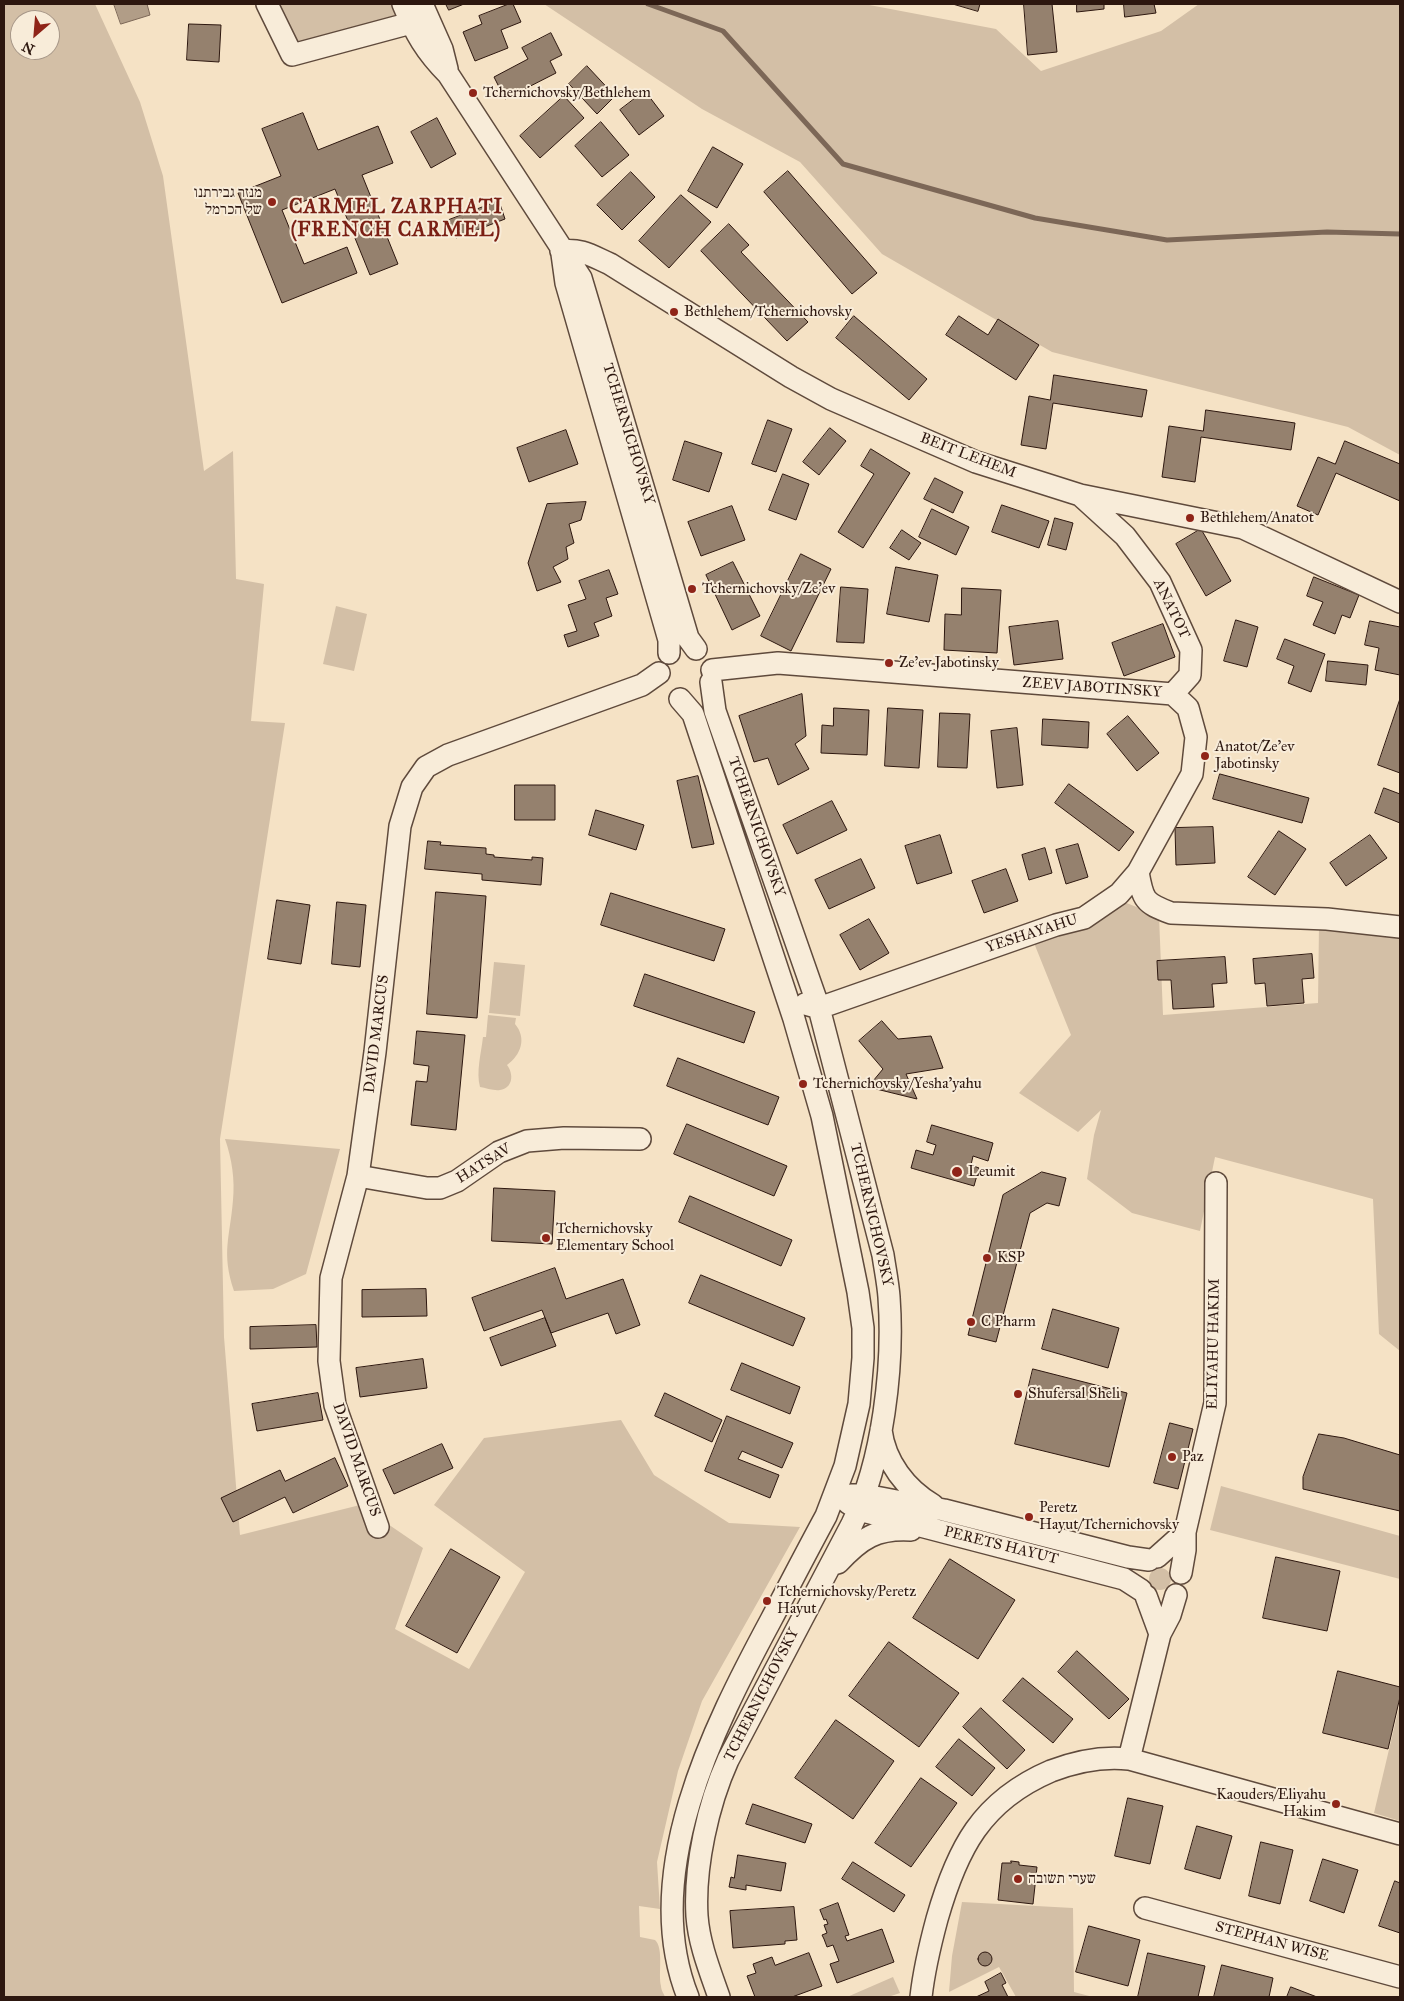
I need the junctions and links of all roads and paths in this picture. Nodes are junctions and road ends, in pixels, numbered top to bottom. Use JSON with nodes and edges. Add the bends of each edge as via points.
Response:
{"nodes":[{"id":1,"x":266,"y":4,"type":"edge"},
{"id":2,"x":403,"y":4,"type":"edge"},
{"id":3,"x":419,"y":12,"type":"edge"},
{"id":4,"x":562,"y":251,"type":"junction"},
{"id":5,"x":1080,"y":495,"type":"junction"},
{"id":6,"x":1400,"y":602,"type":"edge"},
{"id":7,"x":696,"y":649,"type":"junction"},
{"id":8,"x":669,"y":653,"type":"junction"},
{"id":9,"x":712,"y":676,"type":"junction"},
{"id":10,"x":668,"y":687,"type":"junction"},
{"id":11,"x":1173,"y":694,"type":"junction"},
{"id":12,"x":1138,"y":872,"type":"junction"},
{"id":13,"x":1400,"y":928,"type":"edge"},
{"id":14,"x":785,"y":992,"type":"junction"},
{"id":15,"x":819,"y":1008,"type":"junction"},
{"id":16,"x":640,"y":1139,"type":"dead end"},
{"id":17,"x":358,"y":1176,"type":"junction"},
{"id":18,"x":1216,"y":1182,"type":"dead end"},
{"id":19,"x":881,"y":1427,"type":"junction"},
{"id":20,"x":835,"y":1495,"type":"junction"},
{"id":21,"x":862,"y":1502,"type":"junction"},
{"id":22,"x":944,"y":1510,"type":"junction"},
{"id":23,"x":378,"y":1527,"type":"dead end"},
{"id":24,"x":1185,"y":1532,"type":"junction"},
{"id":25,"x":949,"y":1533,"type":"junction"},
{"id":26,"x":1072,"y":1542,"type":"junction"},
{"id":27,"x":1153,"y":1559,"type":"junction"},
{"id":28,"x":1078,"y":1566,"type":"junction"},
{"id":29,"x":1181,"y":1573,"type":"junction"},
{"id":30,"x":824,"y":1578,"type":"junction"},
{"id":31,"x":1144,"y":1593,"type":"junction"},
{"id":32,"x":1176,"y":1595,"type":"junction"},
{"id":33,"x":1160,"y":1634,"type":"junction"},
{"id":34,"x":1129,"y":1758,"type":"junction"},
{"id":35,"x":1400,"y":1834,"type":"edge"},
{"id":36,"x":1145,"y":1908,"type":"dead end"},
{"id":37,"x":1400,"y":1977,"type":"edge"},
{"id":38,"x":688,"y":1997,"type":"edge"},
{"id":39,"x":719,"y":1997,"type":"edge"},
{"id":40,"x":921,"y":1997,"type":"edge"}],
"edges":[{"from":1,"to":3,"type":"street","via":[[292,55]]},
{"from":2,"to":3,"type":"street","name":"TCHERNICHOVSKY"},
{"from":3,"to":4,"type":"street","name":"TCHERNICHOVSKY","via":[[424,47],[448,74]]},
{"from":4,"to":5,"type":"street","name":"BEIT LEHEM","via":[[580,250],[610,264],[791,377],[831,398],[987,466]]},
{"from":4,"to":7,"type":"street","name":"TCHERNICHOVSKY","via":[[581,278],[587,295],[688,638]]},
{"from":4,"to":8,"type":"street","name":"TCHERNICHOVSKY","via":[[566,283],[669,640]]},
{"from":5,"to":6,"type":"street","name":"BEIT LEHEM","via":[[1243,528]]},
{"from":5,"to":11,"type":"street","name":"ANATOT","via":[[1125,536],[1160,582],[1191,650],[1190,674]]},
{"from":7,"to":8,"type":"street","via":[[682,647]]},
{"from":7,"to":9,"type":"street","via":[[709,661]]},
{"from":8,"to":10,"type":"street","via":[[660,665]]},
{"from":9,"to":10,"type":"street","via":[[702,695],[688,700]]},
{"from":9,"to":11,"type":"street","name":"ZEEV JABOTINSKY","via":[[778,663]]},
{"from":9,"to":15,"type":"street","name":"TCHERNICHOVSKY","via":[[715,711]]},
{"from":10,"to":14,"type":"street","name":"TCHERNICHOVSKY","via":[[693,714]]},
{"from":10,"to":17,"type":"street","name":"DAVID MARCUS","via":[[642,685],[448,755],[426,767],[412,787],[400,826]]},
{"from":11,"to":12,"type":"street","via":[[1188,708],[1196,737],[1192,774]]},
{"from":12,"to":13,"type":"street","via":[[1142,894],[1152,906],[1171,913],[1327,920]]},
{"from":12,"to":15,"type":"street","name":"YESHAYAHU","via":[[1119,894],[1084,918]]},
{"from":14,"to":15,"type":"street","via":[[798,1001]]},
{"from":14,"to":20,"type":"street","name":"TCHERNICHOVSKY","via":[[822,1116],[863,1328],[859,1404],[846,1466]]},
{"from":15,"to":19,"type":"street","name":"TCHERNICHOVSKY","via":[[883,1255],[889,1295],[890,1360]]},
{"from":16,"to":17,"type":"street","name":"HATSAV","via":[[527,1141],[499,1152],[458,1181],[440,1188]]},
{"from":17,"to":23,"type":"street","name":"DAVID MARCUS","via":[[330,1278],[329,1361],[335,1405]]},
{"from":18,"to":24,"type":"street","name":"ELIYAHU HAKIM","via":[[1215,1403]]},
{"from":19,"to":21,"type":"street","name":"TCHERNICHOVSKY"},
{"from":19,"to":22,"type":"street","via":[[886,1450],[902,1479],[921,1497]]},
{"from":20,"to":21,"type":"street"},
{"from":20,"to":38,"type":"street","name":"TCHERNICHOVSKY","via":[[722,1716],[695,1786],[678,1852],[671,1918],[677,1965]]},
{"from":21,"to":22,"type":"street","name":"PERETS HAYUT"},
{"from":21,"to":25,"type":"street","name":"PERETS HAYUT"},
{"from":21,"to":30,"type":"street","name":"TCHERNICHOVSKY"},
{"from":22,"to":26,"type":"street","name":"PERETS HAYUT"},
{"from":24,"to":27,"type":"street"},
{"from":24,"to":29,"type":"street","name":"ELIYAHU HAKIM"},
{"from":25,"to":28,"type":"street","name":"PERETS HAYUT"},
{"from":25,"to":30,"type":"street","via":[[906,1529],[876,1532],[858,1543]]},
{"from":26,"to":27,"type":"street","name":"PERETS HAYUT","via":[[1128,1557]]},
{"from":26,"to":28,"type":"street","via":[[1072,1557]]},
{"from":27,"to":29,"type":"street","via":[[1172,1561]]},
{"from":27,"to":31,"type":"street","via":[[1142,1567],[1139,1574]]},
{"from":28,"to":31,"type":"street","name":"PERETS HAYUT","via":[[1124,1579]]},
{"from":29,"to":32,"type":"street"},
{"from":30,"to":39,"type":"street","name":"TCHERNICHOVSKY","via":[[728,1760],[706,1826],[697,1916],[705,1958]]},
{"from":31,"to":32,"type":"street","via":[[1163,1601]]},
{"from":31,"to":33,"type":"street"},
{"from":32,"to":33,"type":"street"},
{"from":33,"to":34,"type":"street"},
{"from":34,"to":35,"type":"street"},
{"from":34,"to":40,"type":"street","via":[[1109,1756],[1060,1768],[1019,1787],[992,1810],[962,1849],[955,1866],[930,1946]]},
{"from":36,"to":37,"type":"street","name":"STEPHAN WISE"}]}
